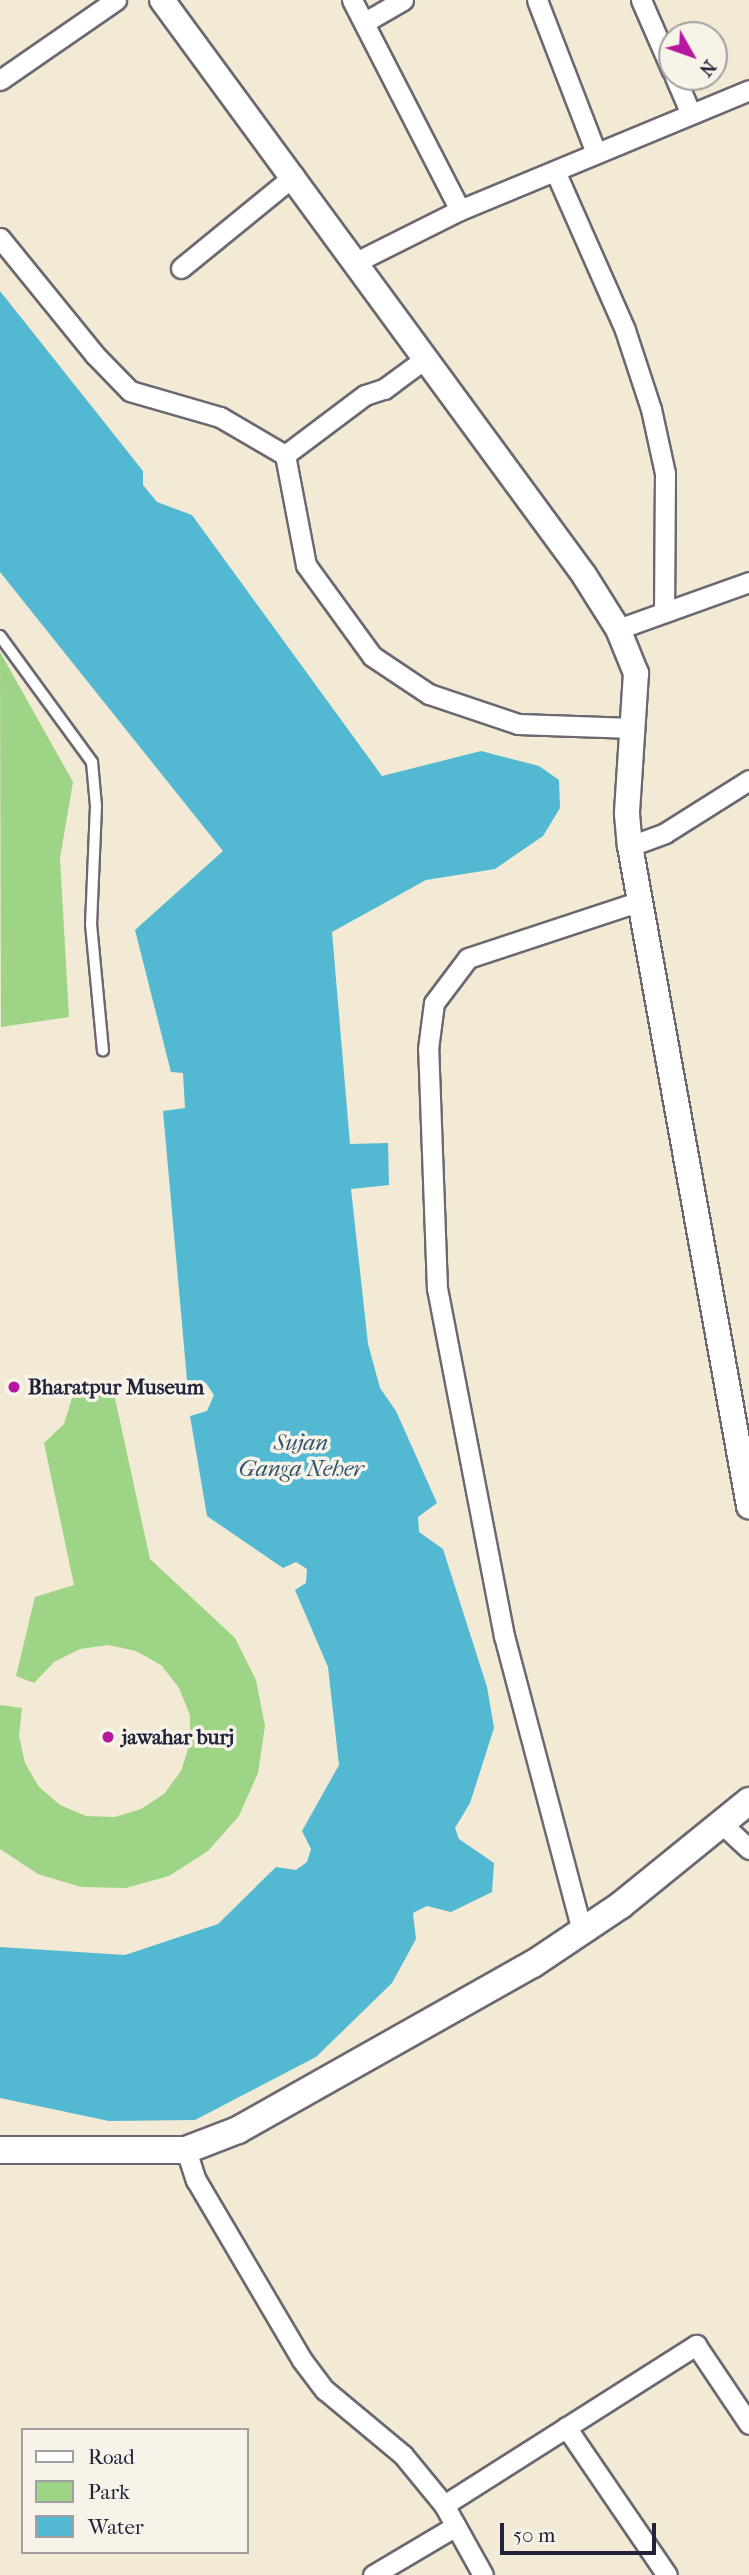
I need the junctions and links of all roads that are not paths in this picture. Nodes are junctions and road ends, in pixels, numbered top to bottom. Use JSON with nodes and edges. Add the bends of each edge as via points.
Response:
{"nodes":[{"id":1,"x":116,"y":0,"type":"edge"},
{"id":2,"x":162,"y":0,"type":"edge"},
{"id":3,"x":352,"y":0,"type":"edge"},
{"id":4,"x":403,"y":0,"type":"edge"},
{"id":5,"x":537,"y":0,"type":"edge"},
{"id":6,"x":641,"y":0,"type":"edge"},
{"id":7,"x":365,"y":22,"type":"junction"},
{"id":8,"x":658,"y":39,"type":"edge"},
{"id":9,"x":0,"y":80,"type":"edge"},
{"id":10,"x":749,"y":90,"type":"edge"},
{"id":11,"x":680,"y":91,"type":"edge"},
{"id":12,"x":691,"y":114,"type":"junction"},
{"id":13,"x":596,"y":153,"type":"junction"},
{"id":14,"x":555,"y":171,"type":"junction"},
{"id":15,"x":294,"y":176,"type":"junction"},
{"id":16,"x":460,"y":210,"type":"junction"},
{"id":17,"x":0,"y":237,"type":"edge"},
{"id":18,"x":358,"y":261,"type":"junction"},
{"id":19,"x":181,"y":268,"type":"dead end"},
{"id":20,"x":426,"y":358,"type":"junction"},
{"id":21,"x":285,"y":455,"type":"junction"},
{"id":22,"x":749,"y":582,"type":"edge"},
{"id":23,"x":664,"y":612,"type":"junction"},
{"id":24,"x":618,"y":629,"type":"junction"},
{"id":25,"x":0,"y":636,"type":"edge"},
{"id":26,"x":633,"y":729,"type":"junction"},
{"id":27,"x":749,"y":780,"type":"edge"},
{"id":28,"x":630,"y":846,"type":"junction"},
{"id":29,"x":640,"y":901,"type":"junction"},
{"id":30,"x":103,"y":1050,"type":"dead end"},
{"id":31,"x":749,"y":1506,"type":"edge"},
{"id":32,"x":747,"y":1797,"type":"edge"},
{"id":33,"x":721,"y":1823,"type":"junction"},
{"id":34,"x":749,"y":1849,"type":"edge"},
{"id":35,"x":582,"y":1931,"type":"junction"},
{"id":36,"x":0,"y":2150,"type":"edge"},
{"id":37,"x":186,"y":2150,"type":"junction"},
{"id":38,"x":749,"y":2424,"type":"edge"},
{"id":39,"x":566,"y":2427,"type":"junction"},
{"id":40,"x":444,"y":2505,"type":"junction"},
{"id":41,"x":456,"y":2526,"type":"junction"},
{"id":42,"x":373,"y":2575,"type":"edge"},
{"id":43,"x":483,"y":2575,"type":"edge"},
{"id":44,"x":667,"y":2575,"type":"edge"}],
"edges":[{"from":1,"to":9,"type":"street"},
{"from":2,"to":15,"type":"street"},
{"from":3,"to":7,"type":"street"},
{"from":4,"to":7,"type":"street"},
{"from":5,"to":13,"type":"street"},
{"from":6,"to":8,"type":"street"},
{"from":7,"to":16,"type":"street"},
{"from":10,"to":12,"type":"street"},
{"from":11,"to":12,"type":"street"},
{"from":12,"to":13,"type":"street"},
{"from":13,"to":14,"type":"street"},
{"from":14,"to":16,"type":"street"},
{"from":14,"to":23,"type":"street","via":[[625,330],[651,409],[665,473]]},
{"from":15,"to":18,"type":"street"},
{"from":15,"to":19,"type":"street"},
{"from":16,"to":18,"type":"street"},
{"from":17,"to":21,"type":"street","via":[[95,355],[130,391],[220,417]]},
{"from":18,"to":20,"type":"street"},
{"from":20,"to":21,"type":"street","via":[[384,389],[365,395]]},
{"from":20,"to":24,"type":"street"},
{"from":21,"to":26,"type":"street","via":[[306,565],[372,656],[429,694],[518,724]]},
{"from":22,"to":23,"type":"street"},
{"from":23,"to":24,"type":"street"},
{"from":24,"to":26,"type":"street","via":[[636,673]]},
{"from":25,"to":30,"type":"lane","via":[[92,762],[96,806],[91,924]]},
{"from":26,"to":28,"type":"street","via":[[627,814]]},
{"from":27,"to":28,"type":"street","via":[[665,833]]},
{"from":28,"to":29,"type":"street"},
{"from":29,"to":31,"type":"street"},
{"from":29,"to":35,"type":"street","via":[[468,958],[434,1003],[428,1049],[437,1289],[504,1636]]},
{"from":32,"to":33,"type":"main road"},
{"from":33,"to":34,"type":"street"},
{"from":33,"to":35,"type":"main road"},
{"from":35,"to":37,"type":"main road","via":[[533,1964],[279,2108]]},
{"from":36,"to":37,"type":"main road"},
{"from":37,"to":40,"type":"street","via":[[196,2180],[302,2360],[355,2417],[403,2455]]},
{"from":38,"to":39,"type":"street","via":[[696,2345]]},
{"from":39,"to":40,"type":"street"},
{"from":39,"to":44,"type":"street"},
{"from":40,"to":41,"type":"street"},
{"from":41,"to":42,"type":"street"},
{"from":41,"to":43,"type":"street"}]}
